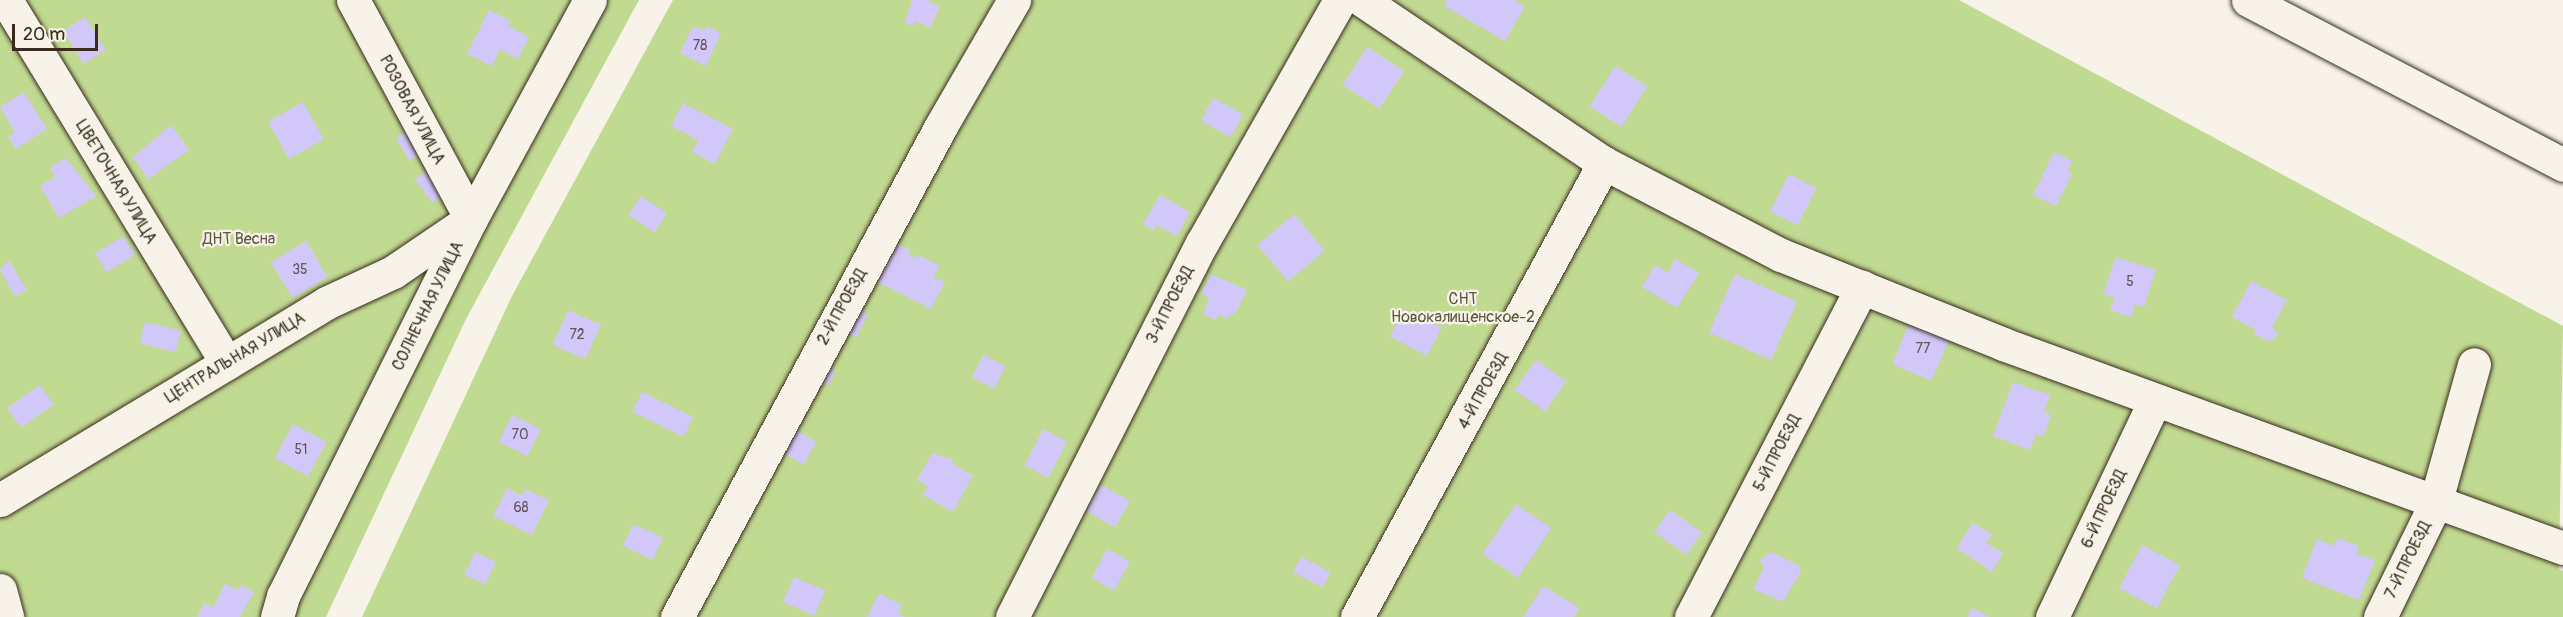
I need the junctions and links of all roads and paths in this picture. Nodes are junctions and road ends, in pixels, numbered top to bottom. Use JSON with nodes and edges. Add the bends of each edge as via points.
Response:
{"nodes":[{"id":1,"x":6,"y":0,"type":"edge"},
{"id":2,"x":353,"y":0,"type":"edge"},
{"id":3,"x":590,"y":0,"type":"edge"},
{"id":4,"x":1014,"y":0,"type":"edge"},
{"id":5,"x":1340,"y":0,"type":"edge"},
{"id":6,"x":1362,"y":0,"type":"edge"},
{"id":7,"x":2248,"y":0,"type":"edge"},
{"id":8,"x":1605,"y":163,"type":"junction"},
{"id":9,"x":2563,"y":165,"type":"edge"},
{"id":10,"x":471,"y":219,"type":"junction"},
{"id":11,"x":1862,"y":287,"type":"junction"},
{"id":12,"x":227,"y":363,"type":"junction"},
{"id":13,"x":2474,"y":364,"type":"dead end"},
{"id":14,"x":2155,"y":400,"type":"junction"},
{"id":15,"x":0,"y":500,"type":"edge"},
{"id":16,"x":2435,"y":504,"type":"junction"},
{"id":17,"x":2563,"y":548,"type":"edge"},
{"id":18,"x":0,"y":590,"type":"edge"},
{"id":19,"x":8,"y":617,"type":"edge"},
{"id":20,"x":277,"y":617,"type":"edge"},
{"id":21,"x":677,"y":617,"type":"edge"},
{"id":22,"x":1012,"y":617,"type":"edge"},
{"id":23,"x":1357,"y":617,"type":"edge"},
{"id":24,"x":1691,"y":617,"type":"edge"},
{"id":25,"x":2052,"y":617,"type":"edge"},
{"id":26,"x":2380,"y":617,"type":"edge"}],
"edges":[{"from":1,"to":12,"type":"street","name":"ЦВЕТОЧНАЯ УЛИЦА"},
{"from":2,"to":10,"type":"street","name":"РОЗОВАЯ УЛИЦА"},
{"from":3,"to":10,"type":"street","name":"СОЛНЕЧНАЯ УЛИЦА"},
{"from":4,"to":21,"type":"street","name":"2-Й ПРОЕЗД","via":[[941,126]]},
{"from":5,"to":22,"type":"street","name":"3-Й ПРОЕЗД","via":[[1202,243]]},
{"from":6,"to":8,"type":"street"},
{"from":7,"to":9,"type":"street"},
{"from":8,"to":11,"type":"street","via":[[1781,255]]},
{"from":8,"to":23,"type":"street","name":"4-Й ПРОЕЗД"},
{"from":10,"to":12,"type":"street","name":"ЦЕНТРАЛЬНАЯ УЛИЦА","via":[[393,272],[326,303]]},
{"from":10,"to":20,"type":"street","name":"СОЛНЕЧНАЯ УЛИЦА","via":[[283,596]]},
{"from":11,"to":14,"type":"street"},
{"from":11,"to":24,"type":"street","name":"5-Й ПРОЕЗД"},
{"from":12,"to":15,"type":"street","name":"ЦЕНТРАЛЬНАЯ УЛИЦА"},
{"from":13,"to":16,"type":"street","name":"7-Й ПРОЕЗД"},
{"from":14,"to":16,"type":"street"},
{"from":14,"to":25,"type":"street","name":"6-Й ПРОЕЗД"},
{"from":16,"to":17,"type":"street"},
{"from":16,"to":26,"type":"street","name":"7-Й ПРОЕЗД"},
{"from":18,"to":19,"type":"street"}]}
